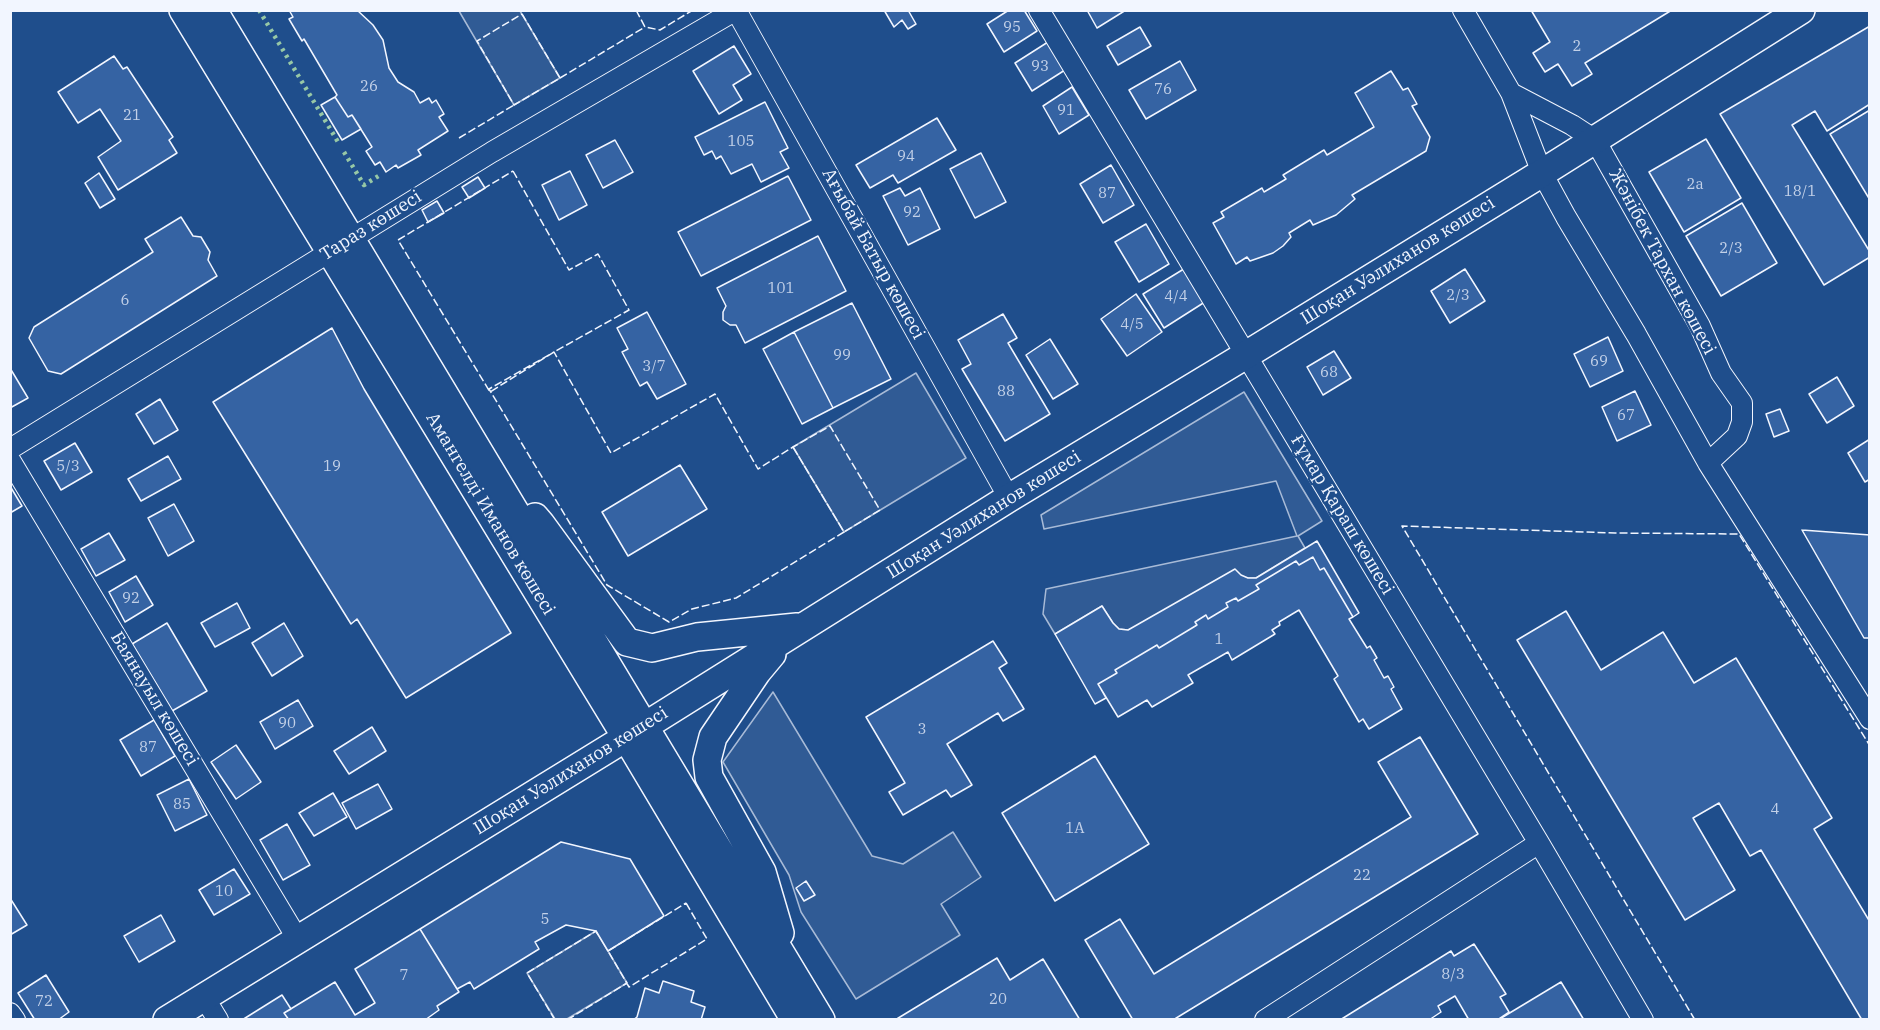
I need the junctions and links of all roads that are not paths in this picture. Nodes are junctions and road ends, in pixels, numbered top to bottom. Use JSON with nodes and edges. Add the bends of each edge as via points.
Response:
{"nodes":[{"id":1,"x":183,"y":10,"type":"edge"},
{"id":2,"x":213,"y":10,"type":"edge"},
{"id":3,"x":736,"y":10,"type":"edge"},
{"id":4,"x":1039,"y":10,"type":"edge"},
{"id":5,"x":1463,"y":10,"type":"edge"},
{"id":6,"x":1801,"y":10,"type":"edge"},
{"id":7,"x":1511,"y":93,"type":"junction"},
{"id":8,"x":1595,"y":140,"type":"junction"},
{"id":9,"x":1542,"y":173,"type":"junction"},
{"id":10,"x":340,"y":245,"type":"junction"},
{"id":11,"x":1246,"y":355,"type":"junction"},
{"id":12,"x":10,"y":449,"type":"edge"},
{"id":13,"x":10,"y":460,"type":"edge"},
{"id":14,"x":1708,"y":463,"type":"junction"},
{"id":15,"x":492,"y":476,"type":"junction"},
{"id":16,"x":1009,"y":498,"type":"junction"},
{"id":17,"x":794,"y":632,"type":"junction"},
{"id":18,"x":1869,"y":719,"type":"edge"},
{"id":19,"x":635,"y":731,"type":"junction"},
{"id":20,"x":1539,"y":843,"type":"junction"},
{"id":21,"x":297,"y":938,"type":"junction"},
{"id":22,"x":789,"y":967,"type":"junction"},
{"id":23,"x":204,"y":997,"type":"junction"},
{"id":24,"x":10,"y":1013,"type":"edge"},
{"id":25,"x":15,"y":1020,"type":"edge"},
{"id":26,"x":167,"y":1020,"type":"edge"},
{"id":27,"x":218,"y":1020,"type":"edge"},
{"id":28,"x":795,"y":1020,"type":"edge"},
{"id":29,"x":821,"y":1020,"type":"edge"},
{"id":30,"x":1266,"y":1020,"type":"edge"},
{"id":31,"x":1643,"y":1020,"type":"edge"}],
"edges":[{"from":1,"to":10,"type":"main road","name":"Амангелді Иманов көшесі"},
{"from":2,"to":10,"type":"main road","name":"Амангелді Иманов көшесі"},
{"from":3,"to":10,"type":"street","name":"Тараз көшесі"},
{"from":3,"to":16,"type":"street","name":"Ағыбай Батыр көшесі"},
{"from":4,"to":11,"type":"street","name":"Ғұмар Қараш көшесі"},
{"from":5,"to":7,"type":"street"},
{"from":6,"to":8,"type":"main road","name":"Шоқан Уәлиханов көшесі"},
{"from":7,"to":8,"type":"street","name":"Жәнібек Тархан көшесі"},
{"from":7,"to":9,"type":"street"},
{"from":8,"to":9,"type":"main road","name":"Шоқан Уәлиханов көшесі"},
{"from":8,"to":14,"type":"street","name":"Жәнібек Тархан көшесі","via":[[1700,326],[1721,373],[1742,403],[1737,436]]},
{"from":9,"to":11,"type":"main road","name":"Шоқан Уәлиханов көшесі"},
{"from":9,"to":14,"type":"street"},
{"from":10,"to":12,"type":"street","name":"Тараз көшесі"},
{"from":10,"to":15,"type":"main road","name":"Амангелді Иманов көшесі"},
{"from":10,"to":19,"type":"main road","name":"Амангелді Иманов көшесі"},
{"from":11,"to":16,"type":"main road","name":"Шоқан Уәлиханов көшесі"},
{"from":11,"to":20,"type":"street","name":"Ғұмар Қараш көшесі"},
{"from":13,"to":21,"type":"street","name":"Баянауыл көшесі"},
{"from":14,"to":18,"type":"street"},
{"from":15,"to":17,"type":"main road","via":[[541,524],[627,642],[652,648],[697,637]]},
{"from":15,"to":19,"type":"main road","name":"Амангелді Иманов көшесі"},
{"from":16,"to":17,"type":"main road","name":"Шоқан Уәлиханов көшесі"},
{"from":17,"to":19,"type":"main road","name":"Шоқан Уәлиханов көшесі"},
{"from":17,"to":22,"type":"main road","via":[[757,672],[713,737],[707,760],[709,777],[762,872]]},
{"from":19,"to":21,"type":"main road","name":"Шоқан Уәлиханов көшесі"},
{"from":19,"to":22,"type":"main road","name":"Амангелді Иманов көшесі"},
{"from":19,"to":28,"type":"main road","name":"Амангелді Иманов көшесі"},
{"from":20,"to":30,"type":"street"},
{"from":20,"to":31,"type":"street","name":"Ғұмар Қараш көшесі"},
{"from":21,"to":23,"type":"main road","name":"Шоқан Уәлиханов көшесі"},
{"from":22,"to":29,"type":"main road","name":"Амангелді Иманов көшесі"},
{"from":23,"to":26,"type":"main road","name":"Шоқан Уәлиханов көшесі"},
{"from":23,"to":27,"type":"street"},
{"from":24,"to":25,"type":"street"}]}
